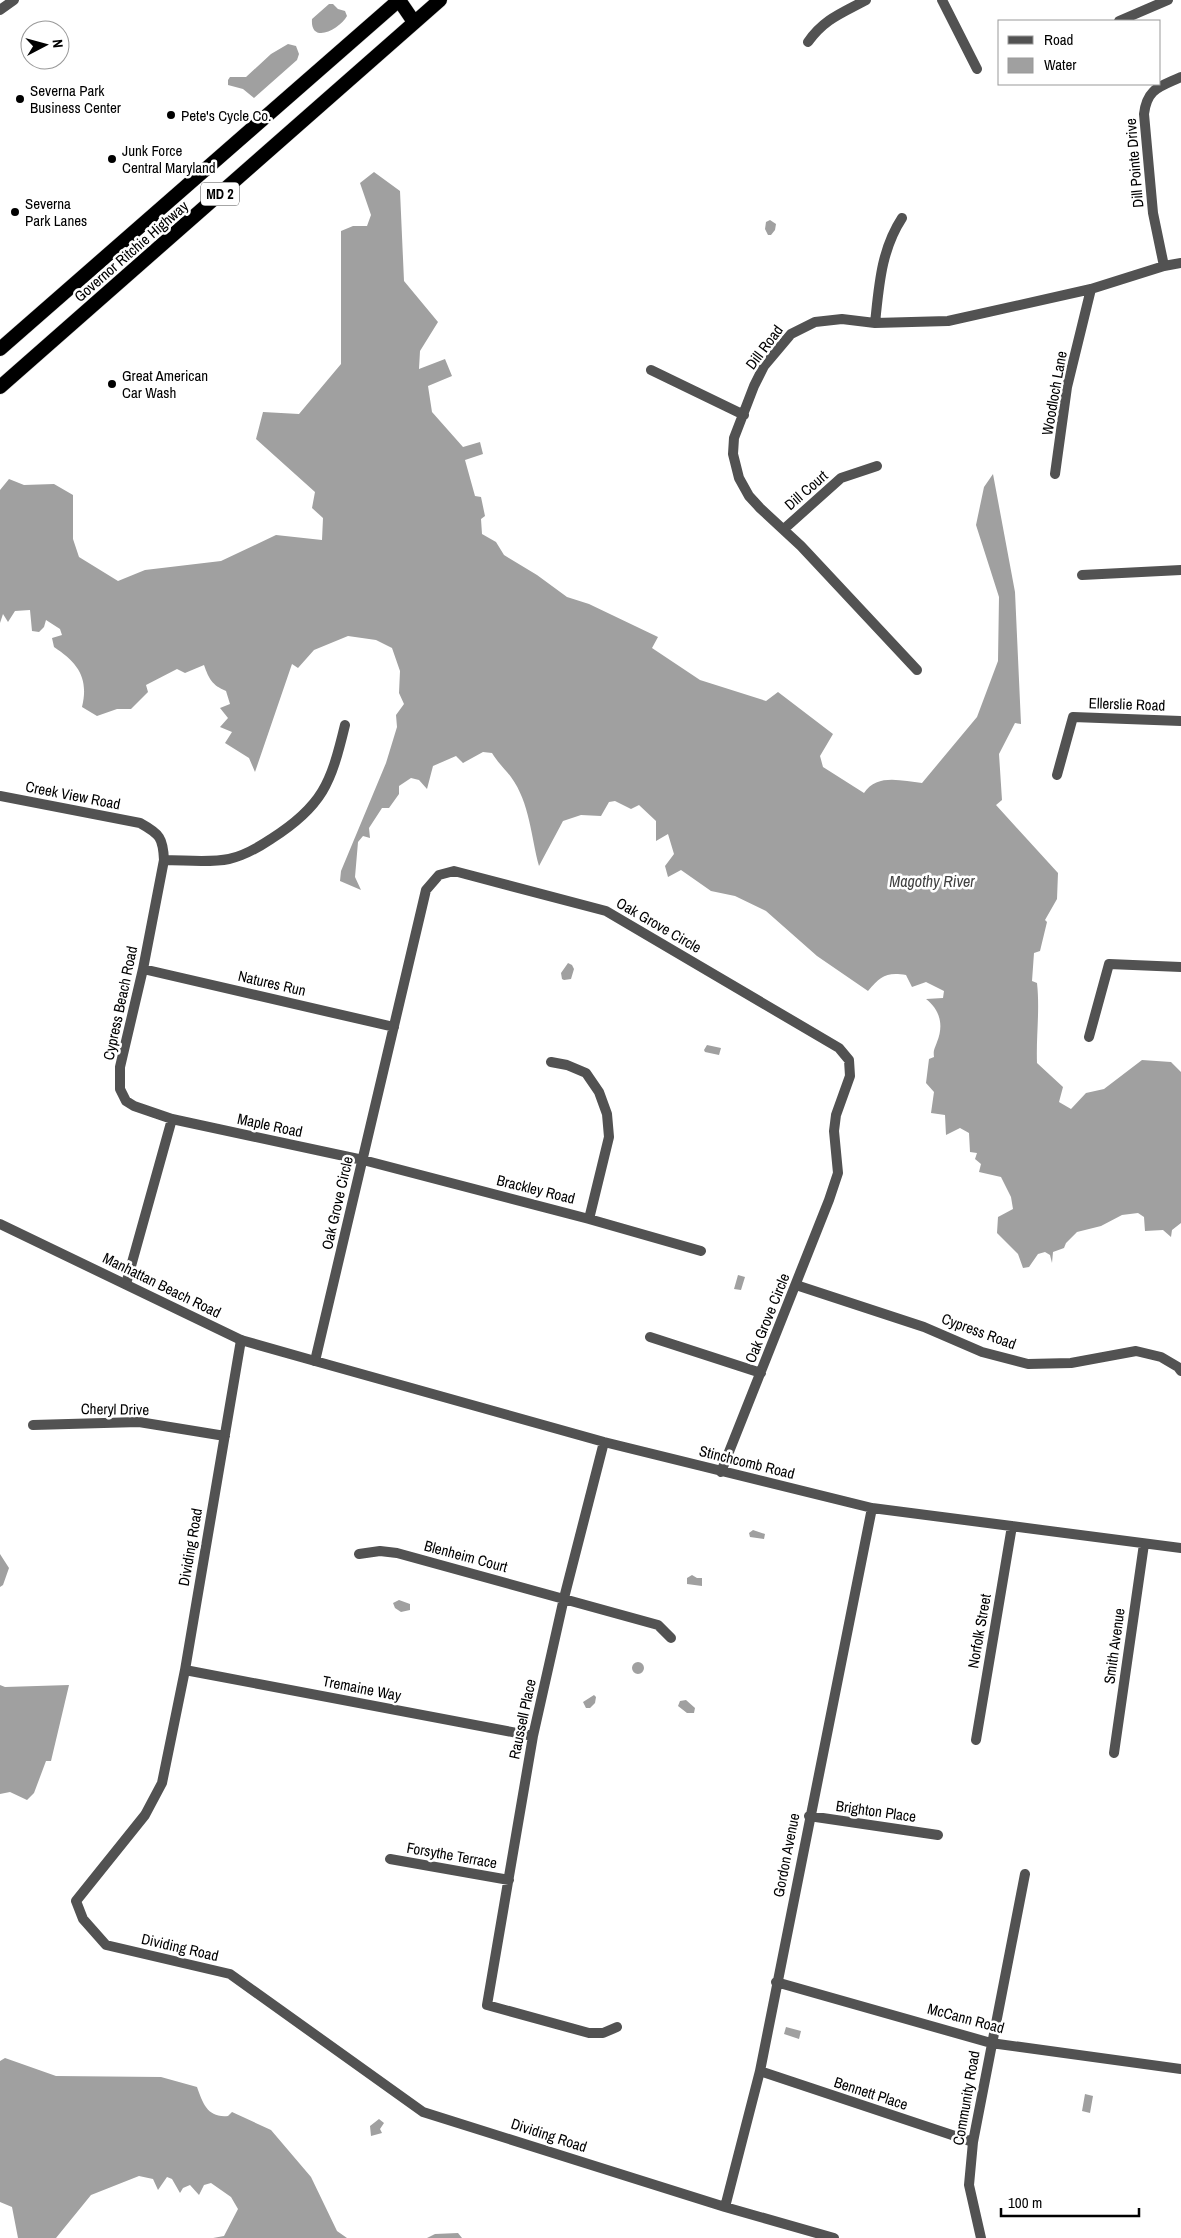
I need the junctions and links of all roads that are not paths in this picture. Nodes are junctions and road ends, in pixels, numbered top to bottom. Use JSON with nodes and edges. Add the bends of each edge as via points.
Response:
{"nodes":[{"id":1,"x":14,"y":0,"type":"edge"},
{"id":2,"x":399,"y":0,"type":"edge"},
{"id":3,"x":440,"y":0,"type":"edge"},
{"id":4,"x":866,"y":0,"type":"edge"},
{"id":5,"x":942,"y":0,"type":"edge"},
{"id":6,"x":1168,"y":0,"type":"edge"},
{"id":7,"x":0,"y":10,"type":"edge"},
{"id":8,"x":1121,"y":20,"type":"edge"},
{"id":9,"x":414,"y":22,"type":"junction"},
{"id":10,"x":808,"y":42,"type":"dead end"},
{"id":11,"x":977,"y":69,"type":"dead end"},
{"id":12,"x":1181,"y":77,"type":"edge"},
{"id":13,"x":902,"y":218,"type":"dead end"},
{"id":14,"x":1181,"y":263,"type":"edge"},
{"id":15,"x":1164,"y":266,"type":"junction"},
{"id":16,"x":1091,"y":288,"type":"junction"},
{"id":17,"x":875,"y":323,"type":"junction"},
{"id":18,"x":0,"y":349,"type":"edge"},
{"id":19,"x":651,"y":370,"type":"dead end"},
{"id":20,"x":0,"y":388,"type":"edge"},
{"id":21,"x":744,"y":415,"type":"junction"},
{"id":22,"x":877,"y":466,"type":"dead end"},
{"id":23,"x":1056,"y":474,"type":"dead end"},
{"id":24,"x":784,"y":529,"type":"junction"},
{"id":25,"x":1181,"y":570,"type":"edge"},
{"id":26,"x":1082,"y":575,"type":"dead end"},
{"id":27,"x":917,"y":670,"type":"dead end"},
{"id":28,"x":1181,"y":721,"type":"edge"},
{"id":29,"x":346,"y":725,"type":"dead end"},
{"id":30,"x":1057,"y":775,"type":"dead end"},
{"id":31,"x":0,"y":796,"type":"edge"},
{"id":32,"x":140,"y":823,"type":"joint"},
{"id":33,"x":164,"y":860,"type":"junction"},
{"id":34,"x":1181,"y":967,"type":"edge"},
{"id":35,"x":143,"y":969,"type":"junction"},
{"id":36,"x":394,"y":1027,"type":"junction"},
{"id":37,"x":1089,"y":1037,"type":"dead end"},
{"id":38,"x":551,"y":1062,"type":"dead end"},
{"id":39,"x":172,"y":1119,"type":"junction"},
{"id":40,"x":362,"y":1160,"type":"junction"},
{"id":41,"x":589,"y":1218,"type":"junction"},
{"id":42,"x":0,"y":1224,"type":"edge"},
{"id":43,"x":701,"y":1251,"type":"dead end"},
{"id":44,"x":126,"y":1284,"type":"junction"},
{"id":45,"x":796,"y":1285,"type":"junction"},
{"id":46,"x":650,"y":1337,"type":"dead end"},
{"id":47,"x":241,"y":1340,"type":"junction"},
{"id":48,"x":315,"y":1362,"type":"junction"},
{"id":49,"x":1181,"y":1372,"type":"edge"},
{"id":50,"x":761,"y":1373,"type":"junction"},
{"id":51,"x":33,"y":1425,"type":"dead end"},
{"id":52,"x":225,"y":1436,"type":"junction"},
{"id":53,"x":604,"y":1442,"type":"junction"},
{"id":54,"x":721,"y":1472,"type":"junction"},
{"id":55,"x":872,"y":1508,"type":"junction"},
{"id":56,"x":1012,"y":1526,"type":"junction"},
{"id":57,"x":1144,"y":1544,"type":"junction"},
{"id":58,"x":1181,"y":1548,"type":"edge"},
{"id":59,"x":359,"y":1554,"type":"dead end"},
{"id":60,"x":564,"y":1598,"type":"junction"},
{"id":61,"x":671,"y":1638,"type":"dead end"},
{"id":62,"x":185,"y":1670,"type":"junction"},
{"id":63,"x":533,"y":1736,"type":"junction"},
{"id":64,"x":976,"y":1740,"type":"dead end"},
{"id":65,"x":1114,"y":1753,"type":"dead end"},
{"id":66,"x":809,"y":1816,"type":"junction"},
{"id":67,"x":938,"y":1835,"type":"dead end"},
{"id":68,"x":390,"y":1859,"type":"dead end"},
{"id":69,"x":1025,"y":1874,"type":"dead end"},
{"id":70,"x":509,"y":1880,"type":"junction"},
{"id":71,"x":776,"y":1982,"type":"junction"},
{"id":72,"x":617,"y":2027,"type":"dead end"},
{"id":73,"x":991,"y":2043,"type":"junction"},
{"id":74,"x":1181,"y":2069,"type":"edge"},
{"id":75,"x":760,"y":2071,"type":"junction"},
{"id":76,"x":973,"y":2142,"type":"junction"},
{"id":77,"x":725,"y":2207,"type":"junction"},
{"id":78,"x":834,"y":2238,"type":"edge"},
{"id":79,"x":981,"y":2238,"type":"edge"}],
"edges":[{"from":1,"to":7,"type":"street"},
{"from":2,"to":9,"type":"highway"},
{"from":2,"to":18,"type":"highway","name":"Governor Ritchie Highway","number":"MD 2"},
{"from":3,"to":9,"type":"highway","name":"Governor Ritchie Highway","number":"MD 2"},
{"from":4,"to":10,"type":"street","via":[[818,26]]},
{"from":5,"to":11,"type":"street"},
{"from":6,"to":8,"type":"street"},
{"from":9,"to":20,"type":"highway","name":"Governor Ritchie Highway","number":"MD 2"},
{"from":12,"to":15,"type":"street","name":"Dill Pointe Drive","via":[[1151,92],[1144,114],[1153,213]]},
{"from":13,"to":17,"type":"street","via":[[887,245]]},
{"from":14,"to":15,"type":"street","name":"Dill Road"},
{"from":15,"to":16,"type":"street","name":"Dill Road"},
{"from":16,"to":17,"type":"street","name":"Dill Road","via":[[948,321]]},
{"from":16,"to":23,"type":"street","name":"Woodloch Lane","via":[[1067,387]]},
{"from":17,"to":21,"type":"street","name":"Dill Road","via":[[822,320],[795,330],[764,366]]},
{"from":19,"to":21,"type":"street"},
{"from":21,"to":24,"type":"street","name":"Dill Road","via":[[734,438],[735,466],[749,496]]},
{"from":22,"to":24,"type":"street","name":"Dill Court","via":[[841,478]]},
{"from":24,"to":27,"type":"street","name":"Dill Road"},
{"from":25,"to":26,"type":"street"},
{"from":28,"to":30,"type":"street","name":"Ellerslie Road","via":[[1073,717]]},
{"from":29,"to":33,"type":"street","via":[[334,770],[317,802],[292,825],[262,845],[230,859]]},
{"from":31,"to":32,"type":"street","name":"Creek View Road"},
{"from":32,"to":33,"type":"street","name":"Cypress Beach Road","via":[[154,830],[163,842]]},
{"from":33,"to":35,"type":"street","name":"Cypress Beach Road"},
{"from":34,"to":37,"type":"street","via":[[1109,964]]},
{"from":35,"to":36,"type":"street","name":"Natures Run"},
{"from":35,"to":39,"type":"street","name":"Cypress Beach Road","via":[[120,1067],[120,1089],[126,1101],[134,1106]]},
{"from":36,"to":40,"type":"street","name":"Oak Grove Circle"},
{"from":36,"to":45,"type":"street","name":"Oak Grove Circle","via":[[426,890],[439,875],[454,871],[606,910],[839,1048],[849,1060],[850,1076],[843,1090],[834,1131],[838,1173]]},
{"from":38,"to":41,"type":"street","via":[[567,1064],[586,1073],[599,1092],[607,1114],[609,1137]]},
{"from":39,"to":40,"type":"street","name":"Maple Road"},
{"from":39,"to":44,"type":"street"},
{"from":40,"to":41,"type":"street","name":"Brackley Road"},
{"from":40,"to":48,"type":"street","name":"Oak Grove Circle"},
{"from":41,"to":43,"type":"street","name":"Brackley Road"},
{"from":42,"to":44,"type":"street","name":"Manhattan Beach Road"},
{"from":44,"to":47,"type":"street","name":"Manhattan Beach Road"},
{"from":45,"to":49,"type":"street","name":"Cypress Road","via":[[924,1327],[982,1352],[1028,1364],[1071,1363],[1136,1351],[1161,1357]]},
{"from":45,"to":50,"type":"street","name":"Oak Grove Circle"},
{"from":46,"to":50,"type":"street"},
{"from":47,"to":48,"type":"street","name":"Manhattan Beach Road"},
{"from":47,"to":52,"type":"street","name":"Dividing Road"},
{"from":48,"to":53,"type":"street","name":"Stinchcomb Road"},
{"from":50,"to":54,"type":"street","name":"Oak Grove Circle"},
{"from":51,"to":52,"type":"street","name":"Cheryl Drive","via":[[139,1422]]},
{"from":52,"to":62,"type":"street","name":"Dividing Road"},
{"from":53,"to":54,"type":"street","name":"Stinchcomb Road"},
{"from":53,"to":60,"type":"street","name":"Raussell Place"},
{"from":54,"to":55,"type":"street","name":"Stinchcomb Road"},
{"from":55,"to":56,"type":"street","name":"Stinchcomb Road"},
{"from":55,"to":66,"type":"street","name":"Gordon Avenue"},
{"from":56,"to":57,"type":"street","name":"Stinchcomb Road"},
{"from":56,"to":64,"type":"street","name":"Norfolk Street"},
{"from":57,"to":58,"type":"street","name":"Stinchcomb Road"},
{"from":57,"to":65,"type":"street","name":"Smith Avenue"},
{"from":59,"to":60,"type":"street","name":"Blenheim Court","via":[[397,1553]]},
{"from":60,"to":61,"type":"street","name":"Blenheim Court","via":[[658,1625]]},
{"from":60,"to":63,"type":"street","name":"Raussell Place"},
{"from":62,"to":63,"type":"street","name":"Tremaine Way"},
{"from":62,"to":77,"type":"street","name":"Dividing Road","via":[[162,1783],[145,1816],[76,1901],[83,1919],[106,1945],[230,1974],[423,2112]]},
{"from":63,"to":70,"type":"street","name":"Raussell Place"},
{"from":66,"to":67,"type":"street","name":"Brighton Place"},
{"from":66,"to":71,"type":"street","name":"Gordon Avenue"},
{"from":68,"to":70,"type":"street","name":"Forsythe Terrace"},
{"from":69,"to":73,"type":"street","name":"Community Road"},
{"from":70,"to":72,"type":"street","name":"Raussell Place","via":[[487,2005],[589,2033],[603,2033]]},
{"from":71,"to":73,"type":"street","name":"McCann Road"},
{"from":71,"to":75,"type":"street","name":"Gordon Avenue"},
{"from":73,"to":74,"type":"street","name":"McCann Road"},
{"from":73,"to":76,"type":"street","name":"Community Road"},
{"from":75,"to":76,"type":"street","name":"Bennett Place"},
{"from":75,"to":77,"type":"street","name":"Gordon Avenue"},
{"from":76,"to":79,"type":"street","name":"Community Road","via":[[969,2185]]},
{"from":77,"to":78,"type":"street","name":"Dividing Road"}]}
